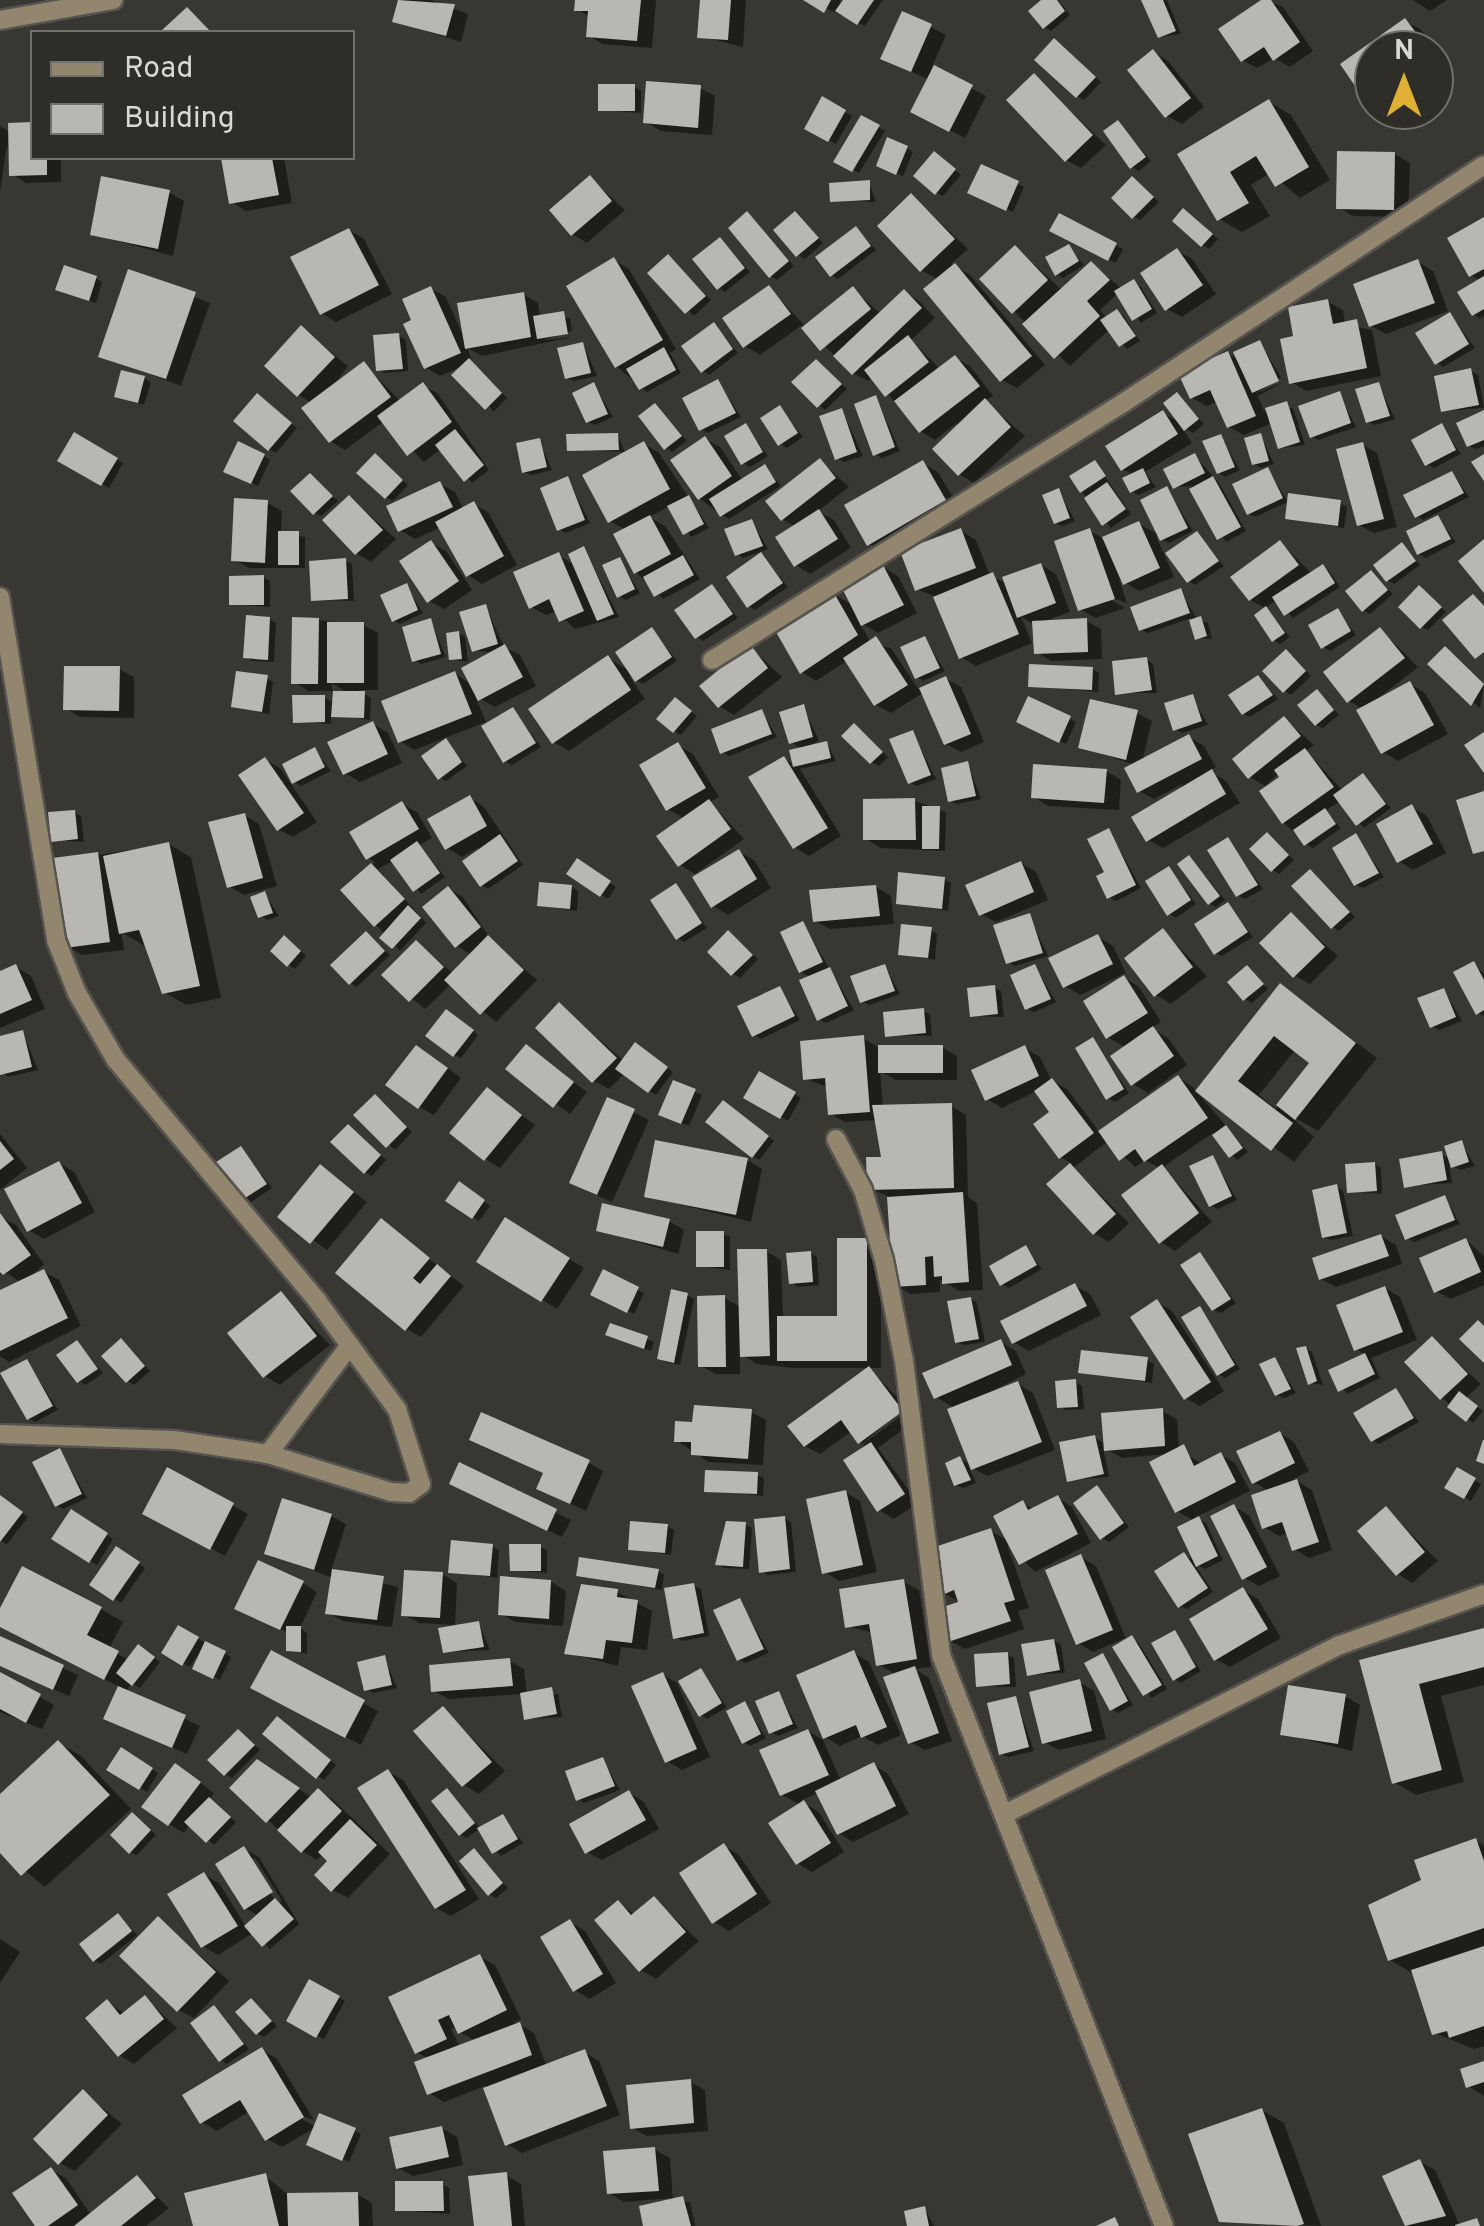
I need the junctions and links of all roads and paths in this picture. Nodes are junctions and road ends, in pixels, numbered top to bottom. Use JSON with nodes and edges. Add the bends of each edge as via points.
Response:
{"nodes":[{"id":1,"x":113,"y":0,"type":"edge"},
{"id":2,"x":0,"y":20,"type":"edge"},
{"id":3,"x":1484,"y":165,"type":"edge"},
{"id":4,"x":0,"y":597,"type":"edge"},
{"id":5,"x":712,"y":660,"type":"dead end"},
{"id":6,"x":836,"y":1139,"type":"dead end"},
{"id":7,"x":350,"y":1345,"type":"junction"},
{"id":8,"x":0,"y":1434,"type":"edge"},
{"id":9,"x":268,"y":1454,"type":"junction"},
{"id":10,"x":1484,"y":1594,"type":"edge"},
{"id":11,"x":1005,"y":1814,"type":"junction"},
{"id":12,"x":1164,"y":2226,"type":"edge"}],
"edges":[{"from":1,"to":2,"type":"street"},
{"from":3,"to":5,"type":"street"},
{"from":4,"to":7,"type":"street","via":[[56,940],[76,993],[116,1060]]},
{"from":6,"to":11,"type":"street","via":[[863,1190],[888,1276],[941,1656]]},
{"from":7,"to":9,"type":"street"},
{"from":7,"to":9,"type":"street","via":[[397,1409],[421,1484],[409,1493],[391,1492]]},
{"from":8,"to":9,"type":"street","via":[[174,1440]]},
{"from":10,"to":11,"type":"street","via":[[1340,1645]]},
{"from":11,"to":12,"type":"street"}]}
